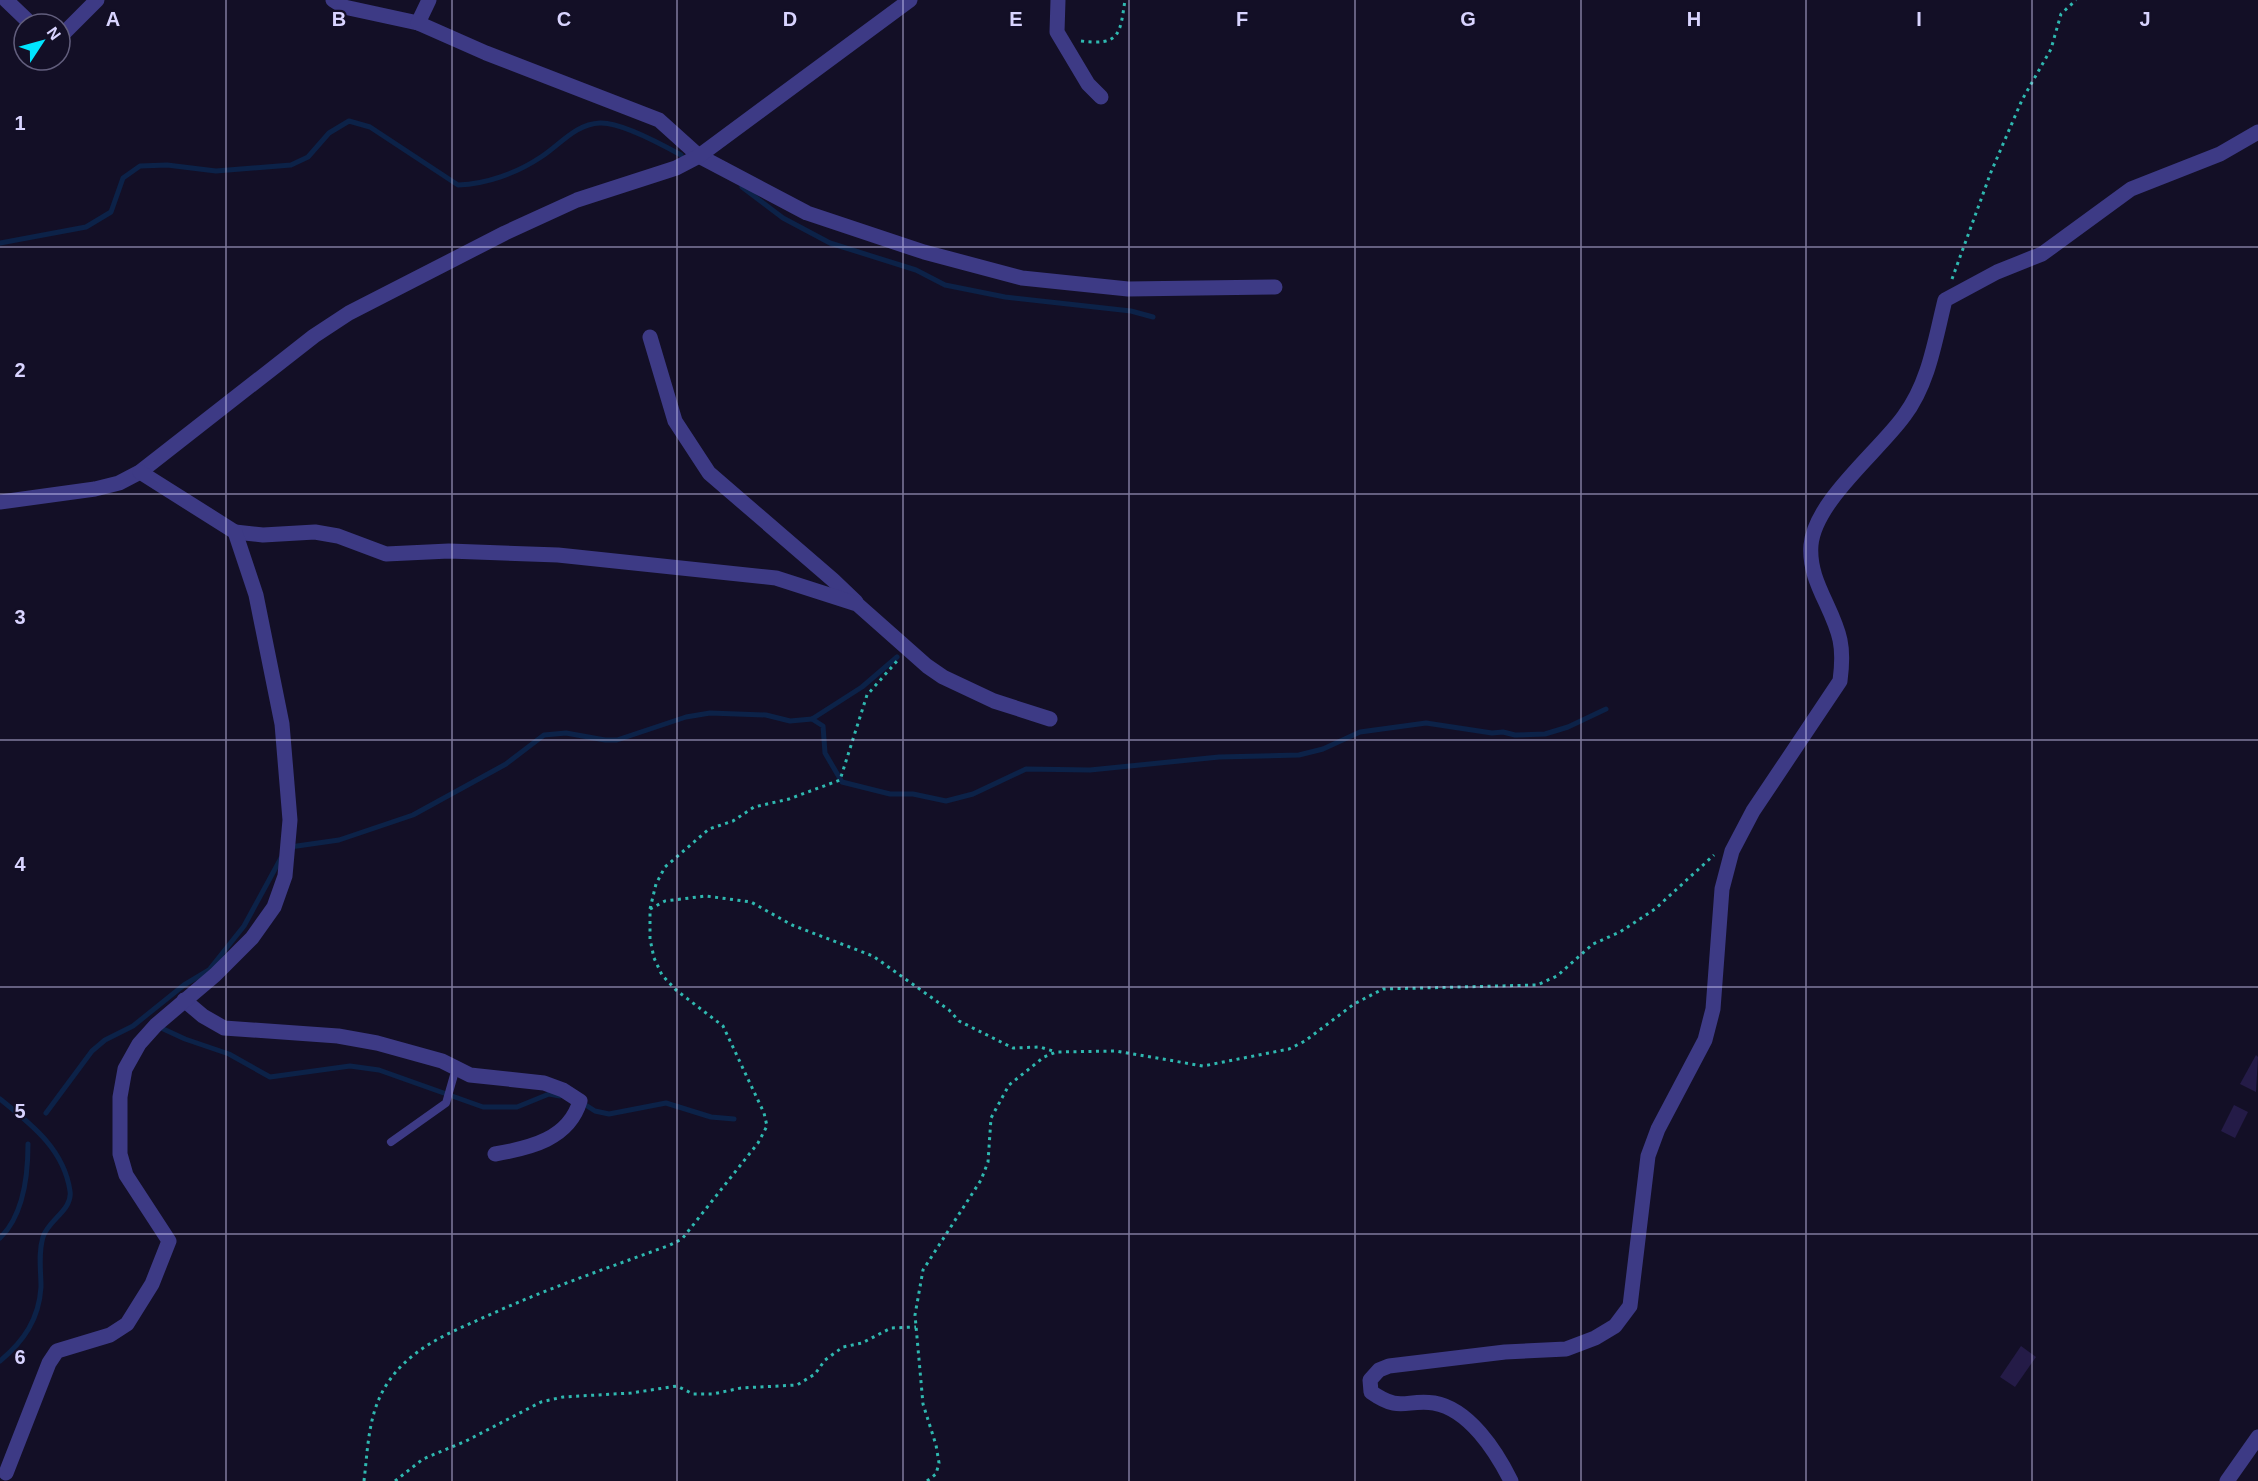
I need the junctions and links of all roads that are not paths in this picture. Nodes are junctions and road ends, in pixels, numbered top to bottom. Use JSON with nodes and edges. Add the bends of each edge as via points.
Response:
{"nodes":[{"id":1,"x":6,"y":0,"type":"edge"},
{"id":2,"x":97,"y":0,"type":"edge"},
{"id":3,"x":333,"y":0,"type":"edge"},
{"id":4,"x":429,"y":0,"type":"edge"},
{"id":5,"x":1058,"y":0,"type":"edge"},
{"id":6,"x":902,"y":2,"type":"edge"},
{"id":7,"x":18,"y":12,"type":"edge"},
{"id":8,"x":418,"y":23,"type":"junction"},
{"id":9,"x":72,"y":25,"type":"edge"},
{"id":10,"x":1101,"y":97,"type":"dead end"},
{"id":11,"x":2258,"y":132,"type":"edge"},
{"id":12,"x":699,"y":156,"type":"junction"},
{"id":13,"x":1275,"y":287,"type":"dead end"},
{"id":14,"x":650,"y":337,"type":"dead end"},
{"id":15,"x":140,"y":472,"type":"junction"},
{"id":16,"x":0,"y":502,"type":"edge"},
{"id":17,"x":235,"y":532,"type":"junction"},
{"id":18,"x":857,"y":604,"type":"junction"},
{"id":19,"x":1050,"y":719,"type":"dead end"},
{"id":20,"x":184,"y":1000,"type":"junction"},
{"id":21,"x":456,"y":1068,"type":"junction"},
{"id":22,"x":392,"y":1142,"type":"dead end"},
{"id":23,"x":495,"y":1154,"type":"dead end"},
{"id":24,"x":2258,"y":1437,"type":"edge"},
{"id":25,"x":6,"y":1473,"type":"dead end"},
{"id":26,"x":1511,"y":1481,"type":"edge"},
{"id":27,"x":2227,"y":1481,"type":"edge"}],
"edges":[{"from":1,"to":7,"type":"street"},
{"from":2,"to":9,"type":"street"},
{"from":3,"to":8,"type":"street","via":[[344,7]]},
{"from":4,"to":8,"type":"street"},
{"from":5,"to":10,"type":"street","via":[[1057,32],[1066,52]]},
{"from":6,"to":12,"type":"street"},
{"from":8,"to":12,"type":"street","via":[[659,120]]},
{"from":11,"to":26,"type":"street","via":[[2220,154],[2131,189],[2042,254],[1997,272],[1945,300],[1924,380],[1905,416],[1822,514],[1811,544],[1814,576],[1840,637],[1840,681],[1753,811],[1732,851],[1722,889],[1713,1009],[1705,1040],[1648,1156],[1630,1306],[1615,1326],[1566,1349],[1389,1366],[1370,1380],[1371,1392],[1399,1406],[1432,1403],[1455,1410],[1492,1451]]},
{"from":12,"to":13,"type":"street","via":[[807,213],[924,252],[1023,278],[1128,289]]},
{"from":12,"to":15,"type":"street","via":[[676,168],[577,200],[349,313]]},
{"from":14,"to":18,"type":"street","via":[[675,421],[709,473]]},
{"from":15,"to":16,"type":"street","via":[[120,483],[95,489]]},
{"from":15,"to":17,"type":"street"},
{"from":17,"to":18,"type":"street","via":[[262,535],[315,531],[386,554],[449,551],[558,555],[747,573],[776,578]]},
{"from":17,"to":20,"type":"street","via":[[256,595],[282,724],[290,820],[285,876],[274,907],[252,938]]},
{"from":18,"to":19,"type":"street","via":[[943,676],[994,701]]},
{"from":20,"to":21,"type":"street","via":[[224,1028],[338,1036],[442,1061]]},
{"from":20,"to":25,"type":"street","via":[[139,1044],[125,1069],[120,1097],[120,1154],[126,1175],[169,1241],[152,1284],[127,1324],[110,1335],[57,1351]]},
{"from":21,"to":22,"type":"lane","via":[[446,1102]]},
{"from":21,"to":23,"type":"street","via":[[470,1076],[544,1083],[580,1101],[576,1116],[560,1132],[539,1143]]},
{"from":24,"to":27,"type":"street"}]}
